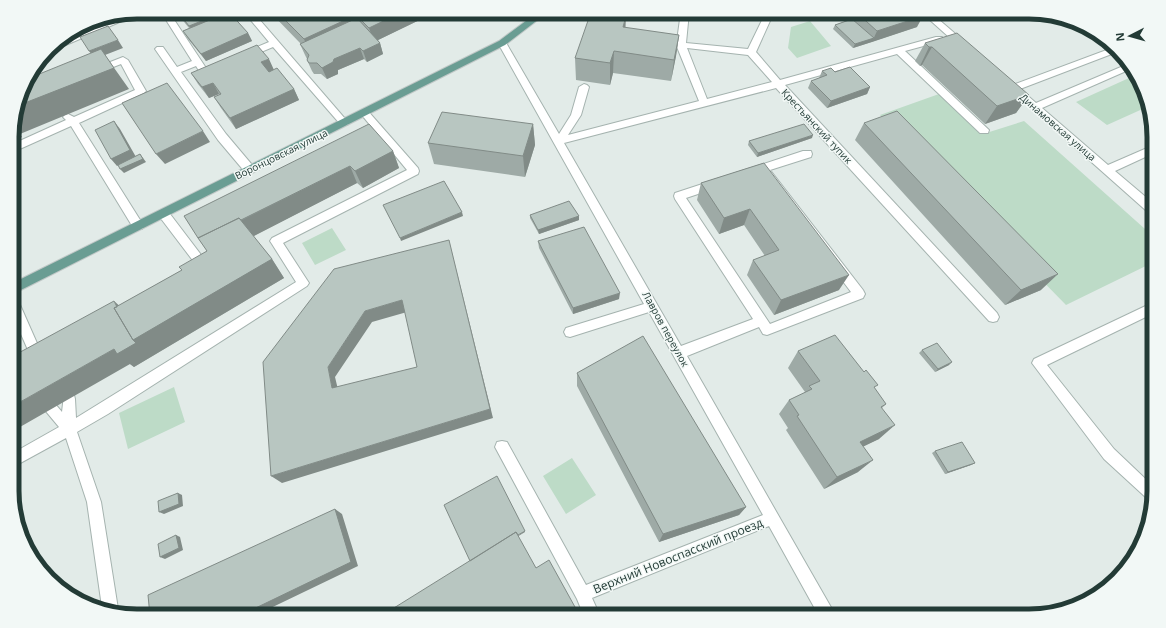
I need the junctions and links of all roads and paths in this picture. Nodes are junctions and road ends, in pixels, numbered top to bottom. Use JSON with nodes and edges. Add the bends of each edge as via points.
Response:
{"nodes":[{"id":1,"x":170,"y":19,"type":"edge"},
{"id":2,"x":254,"y":19,"type":"edge"},
{"id":3,"x":535,"y":19,"type":"edge"},
{"id":4,"x":684,"y":19,"type":"edge"},
{"id":5,"x":767,"y":19,"type":"edge"},
{"id":6,"x":933,"y":19,"type":"edge"},
{"id":7,"x":114,"y":21,"type":"edge"},
{"id":8,"x":952,"y":35,"type":"junction"},
{"id":9,"x":655,"y":39,"type":"edge"},
{"id":10,"x":69,"y":40,"type":"edge"},
{"id":11,"x":274,"y":43,"type":"junction"},
{"id":12,"x":502,"y":43,"type":"junction"},
{"id":13,"x":681,"y":45,"type":"junction"},
{"id":14,"x":160,"y":48,"type":"dead end"},
{"id":15,"x":968,"y":50,"type":"edge"},
{"id":16,"x":899,"y":51,"type":"junction"},
{"id":17,"x":751,"y":52,"type":"junction"},
{"id":18,"x":1110,"y":52,"type":"edge"},
{"id":19,"x":239,"y":58,"type":"edge"},
{"id":20,"x":198,"y":62,"type":"junction"},
{"id":21,"x":225,"y":63,"type":"edge"},
{"id":22,"x":1125,"y":68,"type":"edge"},
{"id":23,"x":176,"y":71,"type":"junction"},
{"id":24,"x":87,"y":74,"type":"edge"},
{"id":25,"x":778,"y":84,"type":"junction"},
{"id":26,"x":584,"y":87,"type":"edge"},
{"id":27,"x":704,"y":103,"type":"junction"},
{"id":28,"x":1035,"y":107,"type":"junction"},
{"id":29,"x":364,"y":112,"type":"junction"},
{"id":30,"x":69,"y":118,"type":"junction"},
{"id":31,"x":344,"y":123,"type":"junction"},
{"id":32,"x":984,"y":130,"type":"dead end"},
{"id":33,"x":559,"y":141,"type":"junction"},
{"id":34,"x":19,"y":145,"type":"edge"},
{"id":35,"x":1147,"y":152,"type":"edge"},
{"id":36,"x":808,"y":154,"type":"dead end"},
{"id":37,"x":763,"y":168,"type":"junction"},
{"id":38,"x":249,"y":169,"type":"junction"},
{"id":39,"x":1107,"y":170,"type":"junction"},
{"id":40,"x":1147,"y":205,"type":"edge"},
{"id":41,"x":163,"y":213,"type":"junction"},
{"id":42,"x":138,"y":226,"type":"junction"},
{"id":43,"x":190,"y":275,"type":"edge"},
{"id":44,"x":19,"y":286,"type":"edge"},
{"id":45,"x":652,"y":306,"type":"junction"},
{"id":46,"x":1147,"y":310,"type":"edge"},
{"id":47,"x":19,"y":316,"type":"edge"},
{"id":48,"x":993,"y":317,"type":"dead end"},
{"id":49,"x":761,"y":321,"type":"junction"},
{"id":50,"x":570,"y":332,"type":"dead end"},
{"id":51,"x":34,"y":350,"type":"junction"},
{"id":52,"x":679,"y":353,"type":"junction"},
{"id":53,"x":69,"y":399,"type":"edge"},
{"id":54,"x":51,"y":410,"type":"edge"},
{"id":55,"x":69,"y":428,"type":"junction"},
{"id":56,"x":502,"y":446,"type":"dead end"},
{"id":57,"x":19,"y":457,"type":"edge"},
{"id":58,"x":1147,"y":490,"type":"edge"},
{"id":59,"x":772,"y":518,"type":"junction"},
{"id":60,"x":583,"y":594,"type":"junction"},
{"id":61,"x":110,"y":606,"type":"edge"},
{"id":62,"x":589,"y":609,"type":"edge"},
{"id":63,"x":824,"y":609,"type":"edge"}],
"edges":[{"from":1,"to":20,"type":"street"},
{"from":2,"to":11,"type":"street"},
{"from":3,"to":12,"type":"main road","name":"Воронцовская улица"},
{"from":4,"to":13,"type":"street"},
{"from":5,"to":17,"type":"street"},
{"from":6,"to":8,"type":"street"},
{"from":7,"to":10,"type":"street"},
{"from":8,"to":15,"type":"street"},
{"from":8,"to":16,"type":"street"},
{"from":9,"to":13,"type":"street"},
{"from":11,"to":19,"type":"street"},
{"from":11,"to":31,"type":"street"},
{"from":12,"to":29,"type":"main road","name":"Воронцовская улица"},
{"from":12,"to":33,"type":"street","name":"Лавров переулок"},
{"from":13,"to":17,"type":"street"},
{"from":13,"to":27,"type":"street"},
{"from":14,"to":23,"type":"street"},
{"from":16,"to":25,"type":"street"},
{"from":16,"to":32,"type":"street"},
{"from":17,"to":25,"type":"street"},
{"from":18,"to":28,"type":"street","name":"Динамовская улица","via":[[1010,86]]},
{"from":20,"to":21,"type":"street","via":[[204,72]]},
{"from":20,"to":23,"type":"street"},
{"from":22,"to":28,"type":"street"},
{"from":23,"to":38,"type":"street"},
{"from":24,"to":30,"type":"street","via":[[123,60],[141,91]]},
{"from":25,"to":27,"type":"street","name":"Крестьянский тупик"},
{"from":25,"to":48,"type":"street","name":"Крестьянский тупик"},
{"from":26,"to":33,"type":"street","via":[[576,115]]},
{"from":27,"to":33,"type":"street","name":"Крестьянский тупик"},
{"from":28,"to":39,"type":"street","name":"Динамовская улица"},
{"from":29,"to":31,"type":"main road","name":"Воронцовская улица"},
{"from":29,"to":55,"type":"street","via":[[414,171],[276,241],[303,283],[103,410]]},
{"from":30,"to":34,"type":"street"},
{"from":30,"to":42,"type":"street"},
{"from":31,"to":38,"type":"main road","name":"Воронцовская улица"},
{"from":33,"to":45,"type":"street","name":"Лавров переулок"},
{"from":35,"to":39,"type":"street"},
{"from":36,"to":37,"type":"street"},
{"from":37,"to":49,"type":"street","via":[[679,196]]},
{"from":37,"to":49,"type":"street","via":[[859,294],[767,330]]},
{"from":38,"to":41,"type":"main road","name":"Воронцовская улица"},
{"from":39,"to":40,"type":"street","name":"Динамовская улица"},
{"from":41,"to":42,"type":"main road","name":"Воронцовская улица"},
{"from":41,"to":43,"type":"street","via":[[204,268]]},
{"from":42,"to":44,"type":"main road","name":"Воронцовская улица"},
{"from":45,"to":50,"type":"street"},
{"from":45,"to":52,"type":"street","name":"Лавров переулок"},
{"from":46,"to":58,"type":"street","via":[[1038,364],[1109,454]]},
{"from":47,"to":51,"type":"street"},
{"from":49,"to":52,"type":"street"},
{"from":51,"to":51,"type":"street","via":[[29,368],[47,356]]},
{"from":52,"to":59,"type":"street","name":"Лавров переулок"},
{"from":53,"to":55,"type":"street"},
{"from":54,"to":55,"type":"street"},
{"from":55,"to":57,"type":"street"},
{"from":55,"to":61,"type":"street","via":[[94,502]]},
{"from":56,"to":60,"type":"street"},
{"from":59,"to":60,"type":"street","name":"Верхний Новоспасский проезд"},
{"from":59,"to":63,"type":"street","name":"Лавров переулок"},
{"from":60,"to":62,"type":"street","name":"Верхний Новоспасский проезд"}]}
